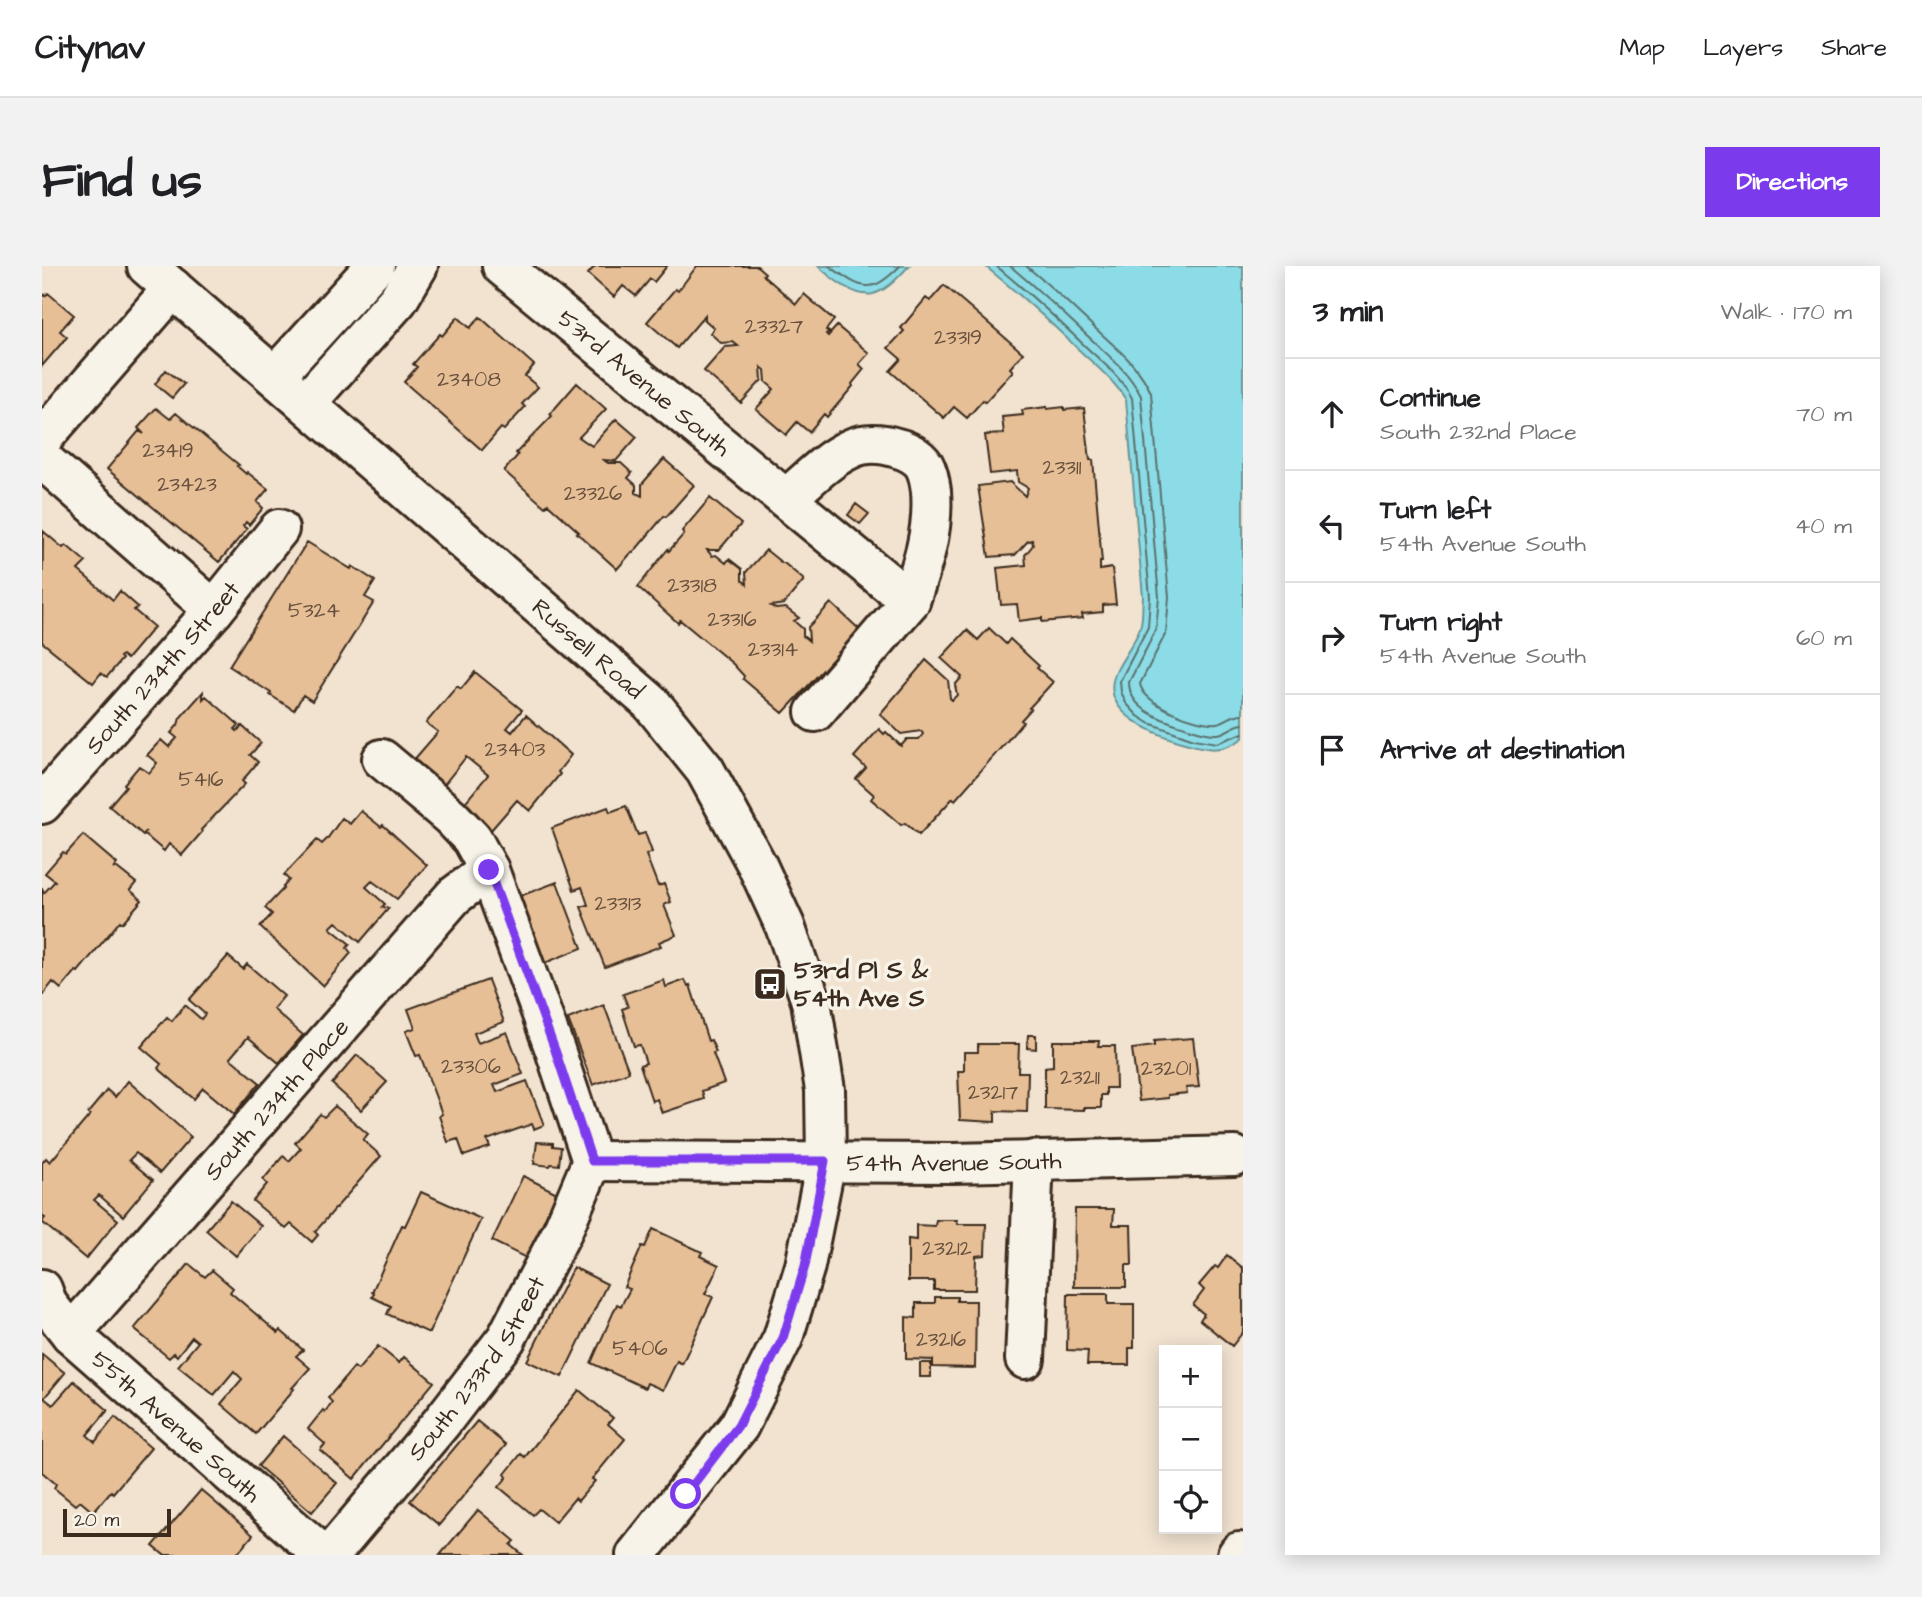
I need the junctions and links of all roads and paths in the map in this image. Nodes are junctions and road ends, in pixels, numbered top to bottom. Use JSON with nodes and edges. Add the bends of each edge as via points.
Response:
{"nodes":[{"id":1,"x":376,"y":266,"type":"edge"},
{"id":2,"x":418,"y":266,"type":"edge"},
{"id":3,"x":502,"y":266,"type":"edge"},
{"id":4,"x":160,"y":277,"type":"edge"},
{"id":5,"x":275,"y":376,"type":"junction"},
{"id":6,"x":306,"y":404,"type":"junction"},
{"id":7,"x":42,"y":439,"type":"edge"},
{"id":8,"x":42,"y":459,"type":"edge"},
{"id":9,"x":786,"y":499,"type":"junction"},
{"id":10,"x":279,"y":529,"type":"dead end"},
{"id":11,"x":910,"y":601,"type":"junction"},
{"id":12,"x":214,"y":610,"type":"junction"},
{"id":13,"x":816,"y":712,"type":"dead end"},
{"id":14,"x":382,"y":759,"type":"dead end"},
{"id":15,"x":42,"y":804,"type":"edge"},
{"id":16,"x":489,"y":870,"type":"junction"},
{"id":17,"x":1240,"y":1157,"type":"edge"},
{"id":18,"x":1034,"y":1160,"type":"junction"},
{"id":19,"x":592,"y":1161,"type":"junction"},
{"id":20,"x":825,"y":1161,"type":"junction"},
{"id":21,"x":42,"y":1289,"type":"edge"},
{"id":22,"x":71,"y":1335,"type":"junction"},
{"id":23,"x":1025,"y":1359,"type":"dead end"},
{"id":24,"x":323,"y":1555,"type":"edge"},
{"id":25,"x":330,"y":1555,"type":"edge"},
{"id":26,"x":636,"y":1555,"type":"edge"}],
"edges":[{"from":1,"to":5,"type":"street"},
{"from":2,"to":6,"type":"street","via":[[398,300]]},
{"from":3,"to":9,"type":"street","name":"53rd Avenue South"},
{"from":4,"to":5,"type":"street","name":"Russell Road"},
{"from":4,"to":7,"type":"street"},
{"from":5,"to":6,"type":"street","name":"Russell Road"},
{"from":6,"to":20,"type":"street","name":"Russell Road","via":[[651,703],[705,770],[785,926],[811,1001],[825,1090]]},
{"from":8,"to":12,"type":"street"},
{"from":9,"to":11,"type":"street","name":"53rd Avenue South"},
{"from":9,"to":11,"type":"street","via":[[831,461],[859,445],[890,445],[908,451],[924,464],[933,511],[928,548]]},
{"from":10,"to":12,"type":"street","name":"South 234th Street"},
{"from":11,"to":13,"type":"street"},
{"from":12,"to":15,"type":"street","name":"South 234th Street"},
{"from":14,"to":16,"type":"street","via":[[451,817],[472,839]]},
{"from":16,"to":19,"type":"street"},
{"from":16,"to":22,"type":"street","name":"South 234th Place","via":[[454,896]]},
{"from":17,"to":18,"type":"street","name":"54th Avenue South"},
{"from":18,"to":20,"type":"street","name":"54th Avenue South"},
{"from":18,"to":23,"type":"street"},
{"from":19,"to":20,"type":"street","name":"54th Avenue South"},
{"from":19,"to":25,"type":"street","name":"South 233rd Street","via":[[562,1232],[506,1339]]},
{"from":20,"to":26,"type":"street","name":"Russell Road","via":[[805,1266],[783,1338],[738,1426]]},
{"from":21,"to":22,"type":"street","name":"55th Avenue South"},
{"from":22,"to":24,"type":"street","name":"55th Avenue South"}]}
